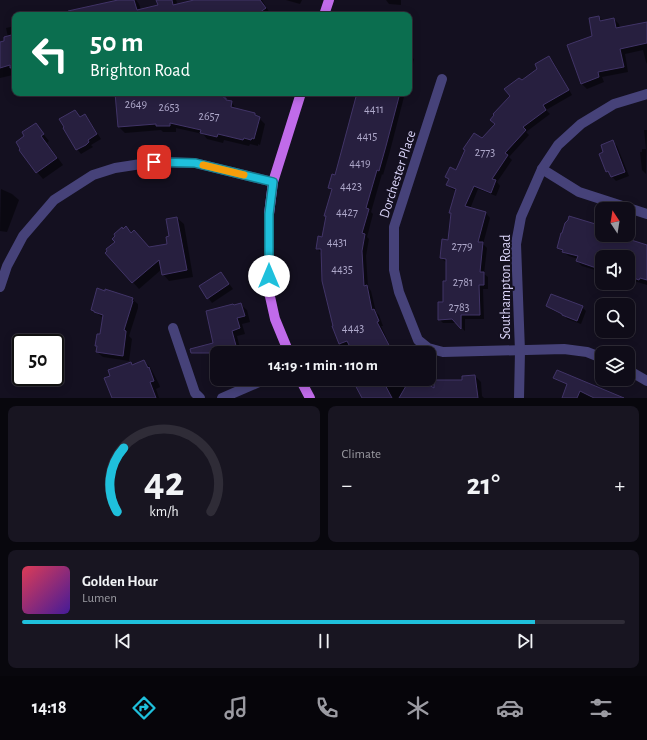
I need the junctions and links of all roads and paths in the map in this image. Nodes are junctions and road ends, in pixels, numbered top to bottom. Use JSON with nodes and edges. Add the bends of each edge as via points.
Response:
{"nodes":[{"id":1,"x":329,"y":0,"type":"edge"},
{"id":2,"x":325,"y":12,"type":"edge"},
{"id":3,"x":442,"y":79,"type":"dead end"},
{"id":4,"x":647,"y":94,"type":"edge"},
{"id":5,"x":299,"y":96,"type":"edge"},
{"id":6,"x":542,"y":169,"type":"junction"},
{"id":7,"x":273,"y":182,"type":"junction"},
{"id":8,"x":647,"y":214,"type":"edge"},
{"id":9,"x":4,"y":264,"type":"edge"},
{"id":10,"x":0,"y":287,"type":"edge"},
{"id":11,"x":173,"y":328,"type":"dead end"},
{"id":12,"x":286,"y":346,"type":"edge"},
{"id":13,"x":520,"y":350,"type":"junction"},
{"id":14,"x":595,"y":355,"type":"edge"},
{"id":15,"x":635,"y":374,"type":"edge"},
{"id":16,"x":647,"y":381,"type":"edge"},
{"id":17,"x":250,"y":386,"type":"edge"},
{"id":18,"x":304,"y":386,"type":"edge"},
{"id":19,"x":200,"y":398,"type":"edge"},
{"id":20,"x":222,"y":398,"type":"edge"},
{"id":21,"x":310,"y":398,"type":"edge"},
{"id":22,"x":519,"y":398,"type":"edge"}],
"edges":[{"from":1,"to":2,"type":"main road"},
{"from":3,"to":13,"type":"street","name":"Dorchester Place","via":[[394,227],[394,270],[399,292],[418,340],[428,348],[443,352]]},
{"from":4,"to":6,"type":"street","name":"Southampton Road","via":[[614,104],[581,124],[558,145]]},
{"from":5,"to":7,"type":"main road"},
{"from":6,"to":8,"type":"street","via":[[580,192]]},
{"from":6,"to":13,"type":"street","name":"Southampton Road","via":[[521,217],[516,244]]},
{"from":7,"to":9,"type":"street","via":[[195,163],[154,162],[116,168],[93,175],[54,200],[23,236]]},
{"from":7,"to":12,"type":"main road","via":[[269,214],[270,292],[275,319]]},
{"from":9,"to":10,"type":"street"},
{"from":11,"to":19,"type":"street","via":[[194,393]]},
{"from":13,"to":14,"type":"street","name":"Dorchester Place","via":[[564,349]]},
{"from":13,"to":22,"type":"street","name":"Southampton Road"},
{"from":15,"to":16,"type":"street"},
{"from":17,"to":20,"type":"street"},
{"from":18,"to":21,"type":"main road"}]}
